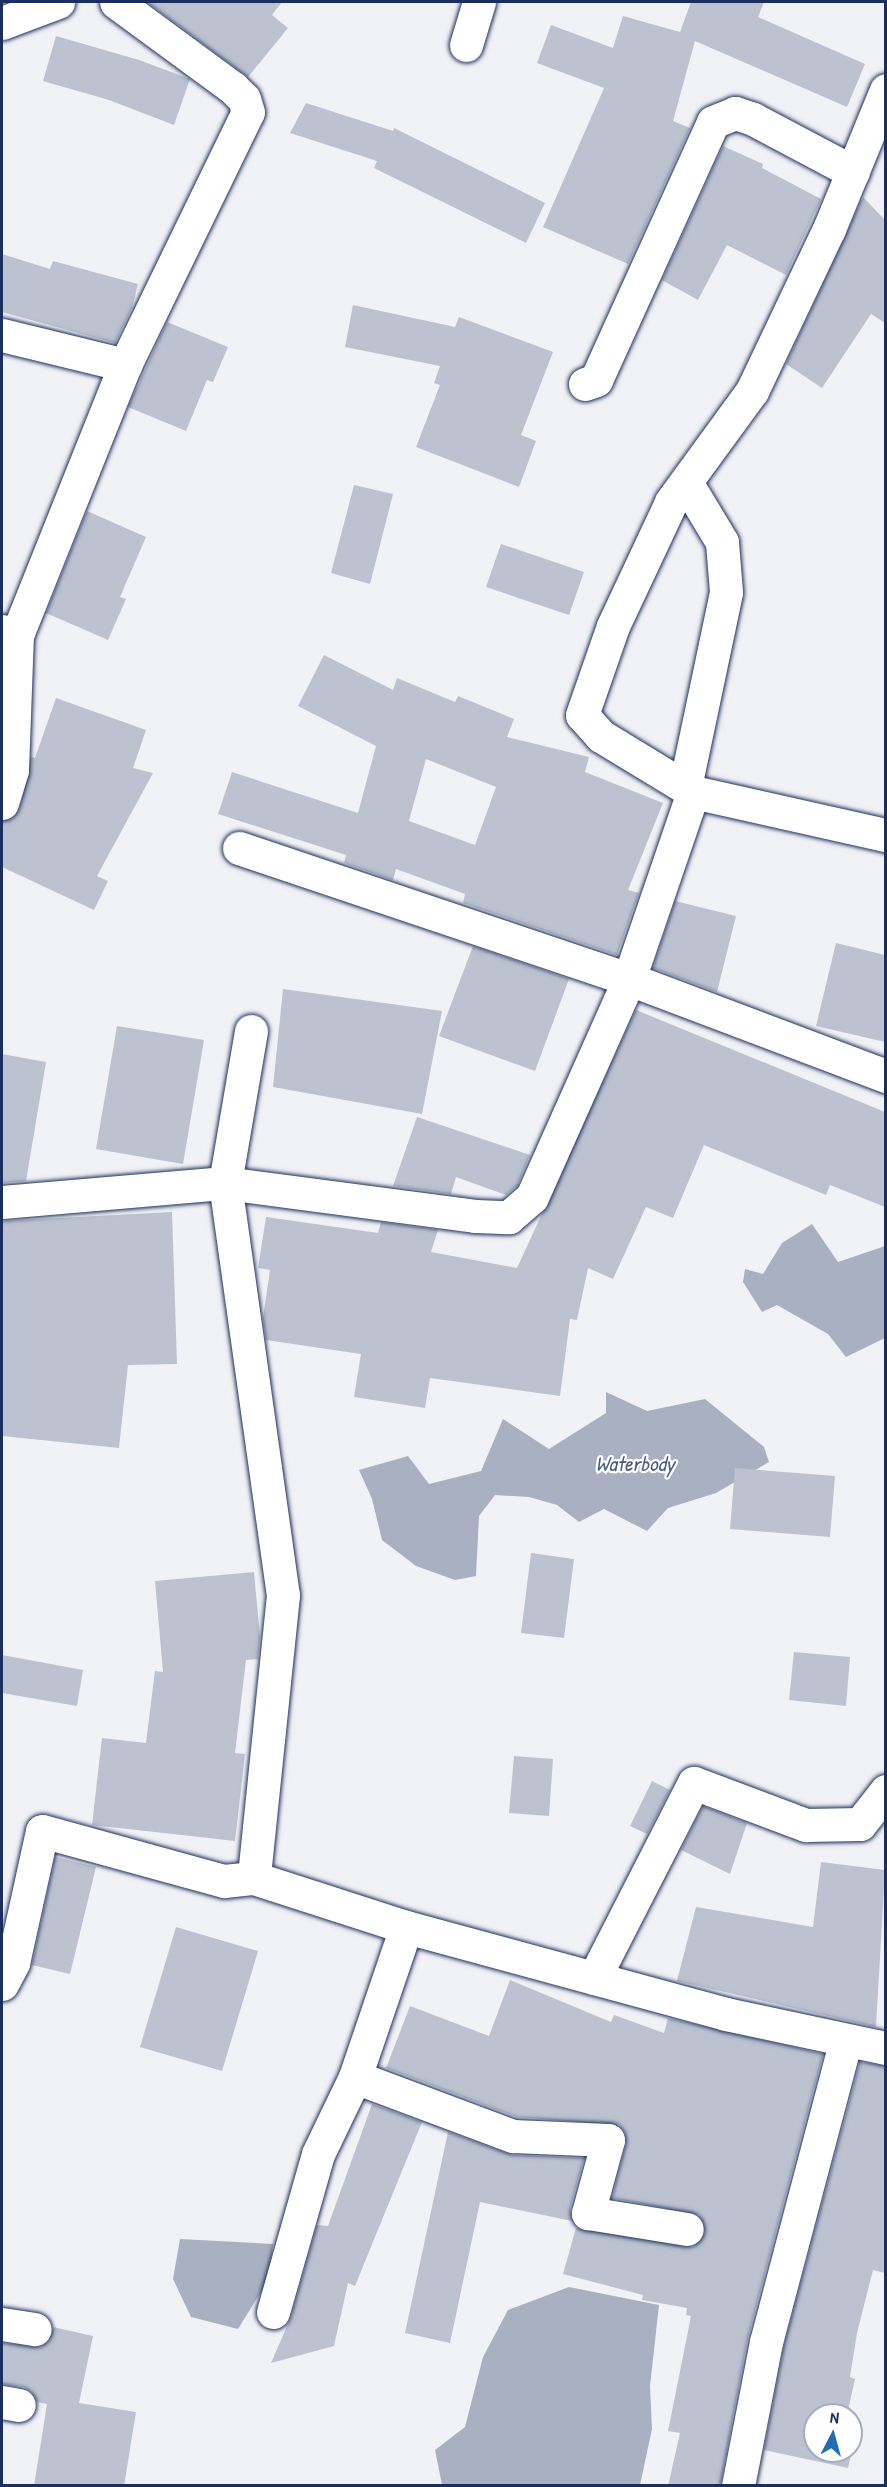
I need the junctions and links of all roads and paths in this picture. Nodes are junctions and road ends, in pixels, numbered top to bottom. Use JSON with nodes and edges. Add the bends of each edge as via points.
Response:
{"nodes":[{"id":1,"x":58,"y":2,"type":"edge"},
{"id":2,"x":116,"y":2,"type":"edge"},
{"id":3,"x":479,"y":2,"type":"edge"},
{"id":4,"x":2,"y":23,"type":"edge"},
{"id":5,"x":466,"y":45,"type":"dead end"},
{"id":6,"x":885,"y":90,"type":"edge"},
{"id":7,"x":853,"y":172,"type":"junction"},
{"id":8,"x":2,"y":335,"type":"edge"},
{"id":9,"x":125,"y":365,"type":"junction"},
{"id":10,"x":585,"y":384,"type":"dead end"},
{"id":11,"x":686,"y":482,"type":"junction"},
{"id":12,"x":9,"y":633,"type":"edge"},
{"id":13,"x":689,"y":790,"type":"junction"},
{"id":14,"x":2,"y":803,"type":"edge"},
{"id":15,"x":885,"y":835,"type":"edge"},
{"id":16,"x":239,"y":848,"type":"dead end"},
{"id":17,"x":629,"y":979,"type":"junction"},
{"id":18,"x":251,"y":1031,"type":"dead end"},
{"id":19,"x":885,"y":1076,"type":"edge"},
{"id":20,"x":225,"y":1183,"type":"junction"},
{"id":21,"x":2,"y":1202,"type":"edge"},
{"id":22,"x":885,"y":1791,"type":"edge"},
{"id":23,"x":254,"y":1878,"type":"junction"},
{"id":24,"x":406,"y":1927,"type":"junction"},
{"id":25,"x":594,"y":1978,"type":"junction"},
{"id":26,"x":2,"y":1984,"type":"edge"},
{"id":27,"x":846,"y":2040,"type":"junction"},
{"id":28,"x":885,"y":2048,"type":"edge"},
{"id":29,"x":355,"y":2077,"type":"junction"},
{"id":30,"x":687,"y":2229,"type":"dead end"},
{"id":31,"x":273,"y":2312,"type":"dead end"},
{"id":32,"x":2,"y":2324,"type":"edge"},
{"id":33,"x":35,"y":2329,"type":"dead end"},
{"id":34,"x":738,"y":2486,"type":"edge"}],
"edges":[{"from":1,"to":4,"type":"street"},
{"from":2,"to":9,"type":"street","via":[[233,88],[244,99],[248,112]]},
{"from":3,"to":5,"type":"street"},
{"from":6,"to":7,"type":"street"},
{"from":7,"to":10,"type":"street","via":[[753,119],[735,113],[713,122],[596,380]]},
{"from":7,"to":11,"type":"street","via":[[752,391]]},
{"from":8,"to":9,"type":"street"},
{"from":9,"to":12,"type":"street"},
{"from":11,"to":13,"type":"street","via":[[722,542],[726,592]]},
{"from":11,"to":13,"type":"street","via":[[671,502],[613,626],[582,716],[601,736]]},
{"from":12,"to":14,"type":"street","via":[[12,770]]},
{"from":13,"to":15,"type":"street"},
{"from":13,"to":17,"type":"street"},
{"from":16,"to":17,"type":"street"},
{"from":17,"to":19,"type":"street"},
{"from":17,"to":20,"type":"street","via":[[532,1197],[508,1217]]},
{"from":18,"to":20,"type":"street"},
{"from":20,"to":21,"type":"street"},
{"from":20,"to":23,"type":"street","via":[[283,1595]]},
{"from":22,"to":25,"type":"street","via":[[860,1824],[806,1825],[694,1783]]},
{"from":23,"to":24,"type":"street"},
{"from":23,"to":26,"type":"street","via":[[224,1881],[42,1831],[13,1963]]},
{"from":24,"to":25,"type":"street"},
{"from":24,"to":29,"type":"street"},
{"from":25,"to":27,"type":"street","via":[[726,2014]]},
{"from":27,"to":28,"type":"street"},
{"from":27,"to":34,"type":"street","via":[[766,2342]]},
{"from":29,"to":30,"type":"street","via":[[513,2136],[608,2140],[588,2213]]},
{"from":29,"to":31,"type":"street","via":[[318,2154]]},
{"from":32,"to":33,"type":"street"}]}
